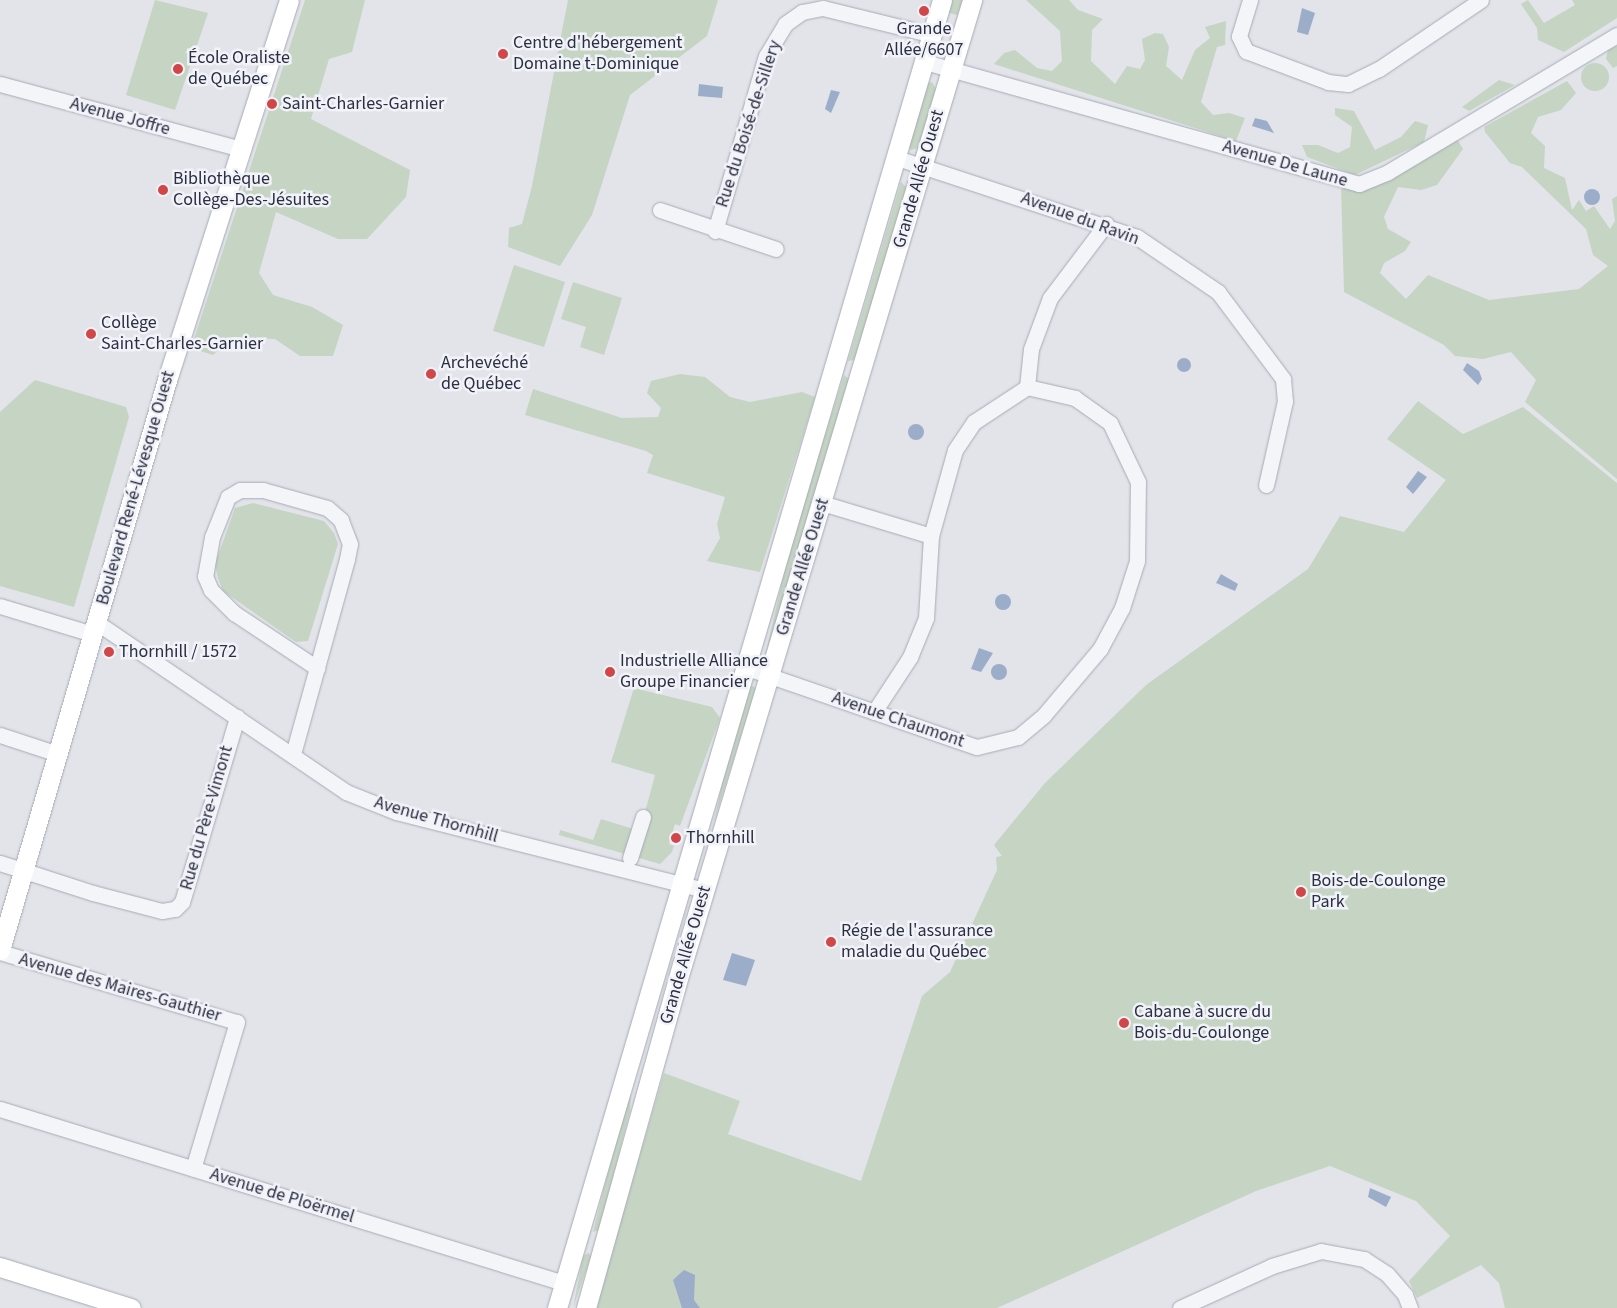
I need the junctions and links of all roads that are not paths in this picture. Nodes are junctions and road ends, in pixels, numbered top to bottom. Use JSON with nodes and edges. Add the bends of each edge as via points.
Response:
{"nodes":[{"id":1,"x":289,"y":0,"type":"edge"},
{"id":2,"x":942,"y":0,"type":"edge"},
{"id":3,"x":972,"y":0,"type":"edge"},
{"id":4,"x":1250,"y":0,"type":"edge"},
{"id":5,"x":1481,"y":0,"type":"edge"},
{"id":6,"x":933,"y":35,"type":"junction"},
{"id":7,"x":1617,"y":35,"type":"edge"},
{"id":8,"x":925,"y":62,"type":"junction"},
{"id":9,"x":952,"y":68,"type":"junction"},
{"id":10,"x":0,"y":84,"type":"edge"},
{"id":11,"x":241,"y":149,"type":"junction"},
{"id":12,"x":897,"y":158,"type":"junction"},
{"id":13,"x":924,"y":167,"type":"junction"},
{"id":14,"x":660,"y":210,"type":"dead end"},
{"id":15,"x":1106,"y":224,"type":"junction"},
{"id":16,"x":715,"y":230,"type":"junction"},
{"id":17,"x":776,"y":249,"type":"dead end"},
{"id":18,"x":836,"y":364,"type":"junction"},
{"id":19,"x":861,"y":372,"type":"junction"},
{"id":20,"x":1027,"y":387,"type":"junction"},
{"id":21,"x":1266,"y":485,"type":"dead end"},
{"id":22,"x":822,"y":504,"type":"junction"},
{"id":23,"x":932,"y":536,"type":"junction"},
{"id":24,"x":0,"y":606,"type":"edge"},
{"id":25,"x":94,"y":628,"type":"junction"},
{"id":26,"x":317,"y":668,"type":"junction"},
{"id":27,"x":747,"y":668,"type":"junction"},
{"id":28,"x":770,"y":675,"type":"junction"},
{"id":29,"x":874,"y":712,"type":"junction"},
{"id":30,"x":237,"y":717,"type":"junction"},
{"id":31,"x":0,"y":735,"type":"edge"},
{"id":32,"x":58,"y":754,"type":"junction"},
{"id":33,"x":292,"y":754,"type":"junction"},
{"id":34,"x":643,"y":817,"type":"dead end"},
{"id":35,"x":630,"y":858,"type":"dead end"},
{"id":36,"x":0,"y":863,"type":"edge"},
{"id":37,"x":23,"y":872,"type":"junction"},
{"id":38,"x":684,"y":884,"type":"junction"},
{"id":39,"x":705,"y":890,"type":"junction"},
{"id":40,"x":0,"y":951,"type":"edge"},
{"id":41,"x":0,"y":1109,"type":"edge"},
{"id":42,"x":194,"y":1169,"type":"junction"},
{"id":43,"x":0,"y":1267,"type":"edge"},
{"id":44,"x":564,"y":1284,"type":"junction"},
{"id":45,"x":131,"y":1308,"type":"edge"},
{"id":46,"x":557,"y":1308,"type":"edge"},
{"id":47,"x":586,"y":1308,"type":"edge"},
{"id":48,"x":1180,"y":1308,"type":"edge"},
{"id":49,"x":1410,"y":1308,"type":"edge"}],
"edges":[{"from":1,"to":11,"type":"main road","name":"Boulevard René-Lévesque Ouest"},
{"from":2,"to":6,"type":"main road","name":"Grande Allée Ouest"},
{"from":3,"to":9,"type":"main road","name":"Grande Allée Ouest"},
{"from":4,"to":5,"type":"street","via":[[1239,36],[1246,51],[1328,82],[1348,84],[1379,69]]},
{"from":6,"to":8,"type":"main road","name":"Grande Allée Ouest"},
{"from":6,"to":16,"type":"street","name":"Rue du Boisé-de-Sillery","via":[[823,8],[802,12],[785,24],[766,56]]},
{"from":7,"to":9,"type":"street","name":"Avenue De Laune","via":[[1388,172],[1359,184]]},
{"from":8,"to":9,"type":"street","name":"Avenue De Laune"},
{"from":8,"to":12,"type":"main road","name":"Grande Allée Ouest"},
{"from":9,"to":13,"type":"main road","name":"Grande Allée Ouest"},
{"from":10,"to":11,"type":"street","name":"Avenue Joffre"},
{"from":11,"to":25,"type":"main road","name":"Boulevard René-Lévesque Ouest"},
{"from":12,"to":13,"type":"street","name":"Avenue du Ravin"},
{"from":12,"to":18,"type":"main road","name":"Grande Allée Ouest"},
{"from":13,"to":15,"type":"street","name":"Avenue du Ravin"},
{"from":13,"to":19,"type":"main road","name":"Grande Allée Ouest"},
{"from":14,"to":16,"type":"street","name":"Rue du Boisé-de-Sillery"},
{"from":15,"to":20,"type":"street","via":[[1050,298],[1031,349]]},
{"from":15,"to":21,"type":"street","name":"Avenue du Ravin","via":[[1137,237],[1218,292],[1283,379],[1285,401]]},
{"from":16,"to":17,"type":"street","name":"Rue du Boisé-de-Sillery"},
{"from":18,"to":19,"type":"main road"},
{"from":18,"to":27,"type":"main road","name":"Grande Allée Ouest"},
{"from":19,"to":22,"type":"main road","name":"Grande Allée Ouest"},
{"from":20,"to":23,"type":"street","via":[[981,416],[955,450]]},
{"from":20,"to":29,"type":"street","name":"Avenue Chaumont","via":[[1074,398],[1110,423],[1127,450],[1138,482],[1136,561],[1122,608],[1100,649],[1044,715],[1018,738],[978,747]]},
{"from":22,"to":23,"type":"street"},
{"from":22,"to":28,"type":"main road","name":"Grande Allée Ouest"},
{"from":23,"to":29,"type":"street","via":[[926,618],[910,657]]},
{"from":24,"to":25,"type":"street","name":"Avenue Thornhill"},
{"from":25,"to":30,"type":"street","name":"Avenue Thornhill"},
{"from":25,"to":32,"type":"main road","name":"Boulevard René-Lévesque Ouest"},
{"from":26,"to":26,"type":"street","via":[[348,559],[347,532],[327,508],[263,490],[240,490],[228,497],[212,537],[205,576],[211,590],[234,613]]},
{"from":26,"to":33,"type":"street"},
{"from":27,"to":28,"type":"street","name":"Avenue Chaumont"},
{"from":27,"to":38,"type":"main road","name":"Grande Allée Ouest"},
{"from":28,"to":29,"type":"street","name":"Avenue Chaumont"},
{"from":28,"to":39,"type":"main road","name":"Grande Allée Ouest"},
{"from":30,"to":33,"type":"street","name":"Avenue Thornhill"},
{"from":30,"to":37,"type":"street","name":"Rue du Père-Vimont","via":[[182,902],[175,909],[162,911]]},
{"from":31,"to":32,"type":"street"},
{"from":32,"to":37,"type":"main road","name":"Boulevard René-Lévesque Ouest"},
{"from":33,"to":38,"type":"street","name":"Avenue Thornhill","via":[[346,792],[396,812]]},
{"from":34,"to":35,"type":"street"},
{"from":36,"to":37,"type":"street","name":"Rue du Père-Vimont"},
{"from":37,"to":40,"type":"main road","name":"Boulevard René-Lévesque Ouest"},
{"from":38,"to":39,"type":"street","name":"Avenue Thornhill"},
{"from":38,"to":44,"type":"main road","name":"Grande Allée Ouest","via":[[590,1185]]},
{"from":39,"to":47,"type":"main road","name":"Grande Allée Ouest"},
{"from":40,"to":42,"type":"street","name":"Avenue des Maires-Gauthier","via":[[236,1022]]},
{"from":41,"to":42,"type":"street","name":"Avenue de Ploërmel"},
{"from":42,"to":44,"type":"street","name":"Avenue de Ploërmel"},
{"from":43,"to":45,"type":"main road"},
{"from":44,"to":46,"type":"main road","name":"Grande Allée Ouest"},
{"from":48,"to":49,"type":"street","via":[[1300,1255],[1321,1252],[1364,1259],[1386,1274],[1405,1295]]}]}
